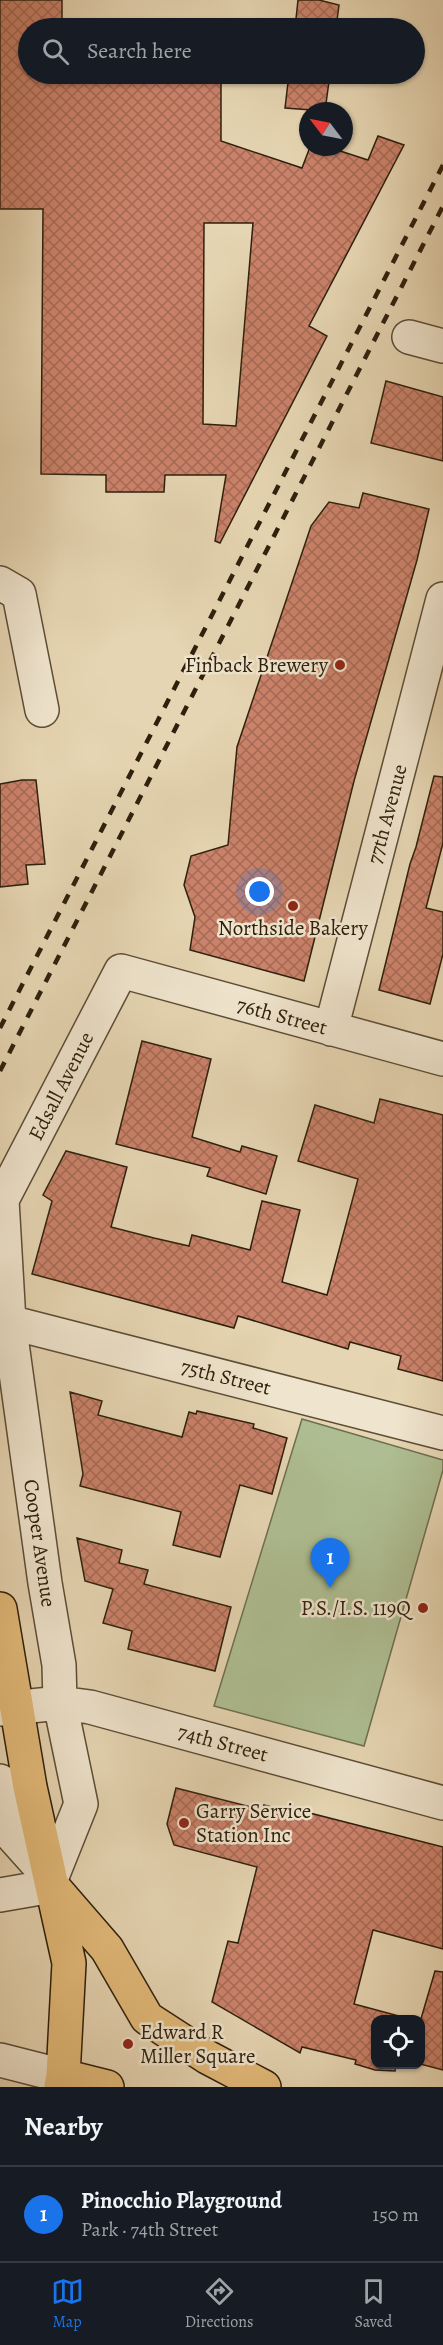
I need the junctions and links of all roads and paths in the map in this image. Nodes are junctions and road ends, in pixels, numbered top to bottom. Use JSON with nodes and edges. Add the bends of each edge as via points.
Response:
{"nodes":[{"id":1,"x":408,"y":337,"type":"dead end"},
{"id":2,"x":443,"y":346,"type":"edge"},
{"id":3,"x":0,"y":583,"type":"edge"},
{"id":4,"x":443,"y":599,"type":"edge"},
{"id":5,"x":431,"y":698,"type":"edge"},
{"id":6,"x":42,"y":710,"type":"dead end"},
{"id":7,"x":121,"y":971,"type":"joint"},
{"id":8,"x":331,"y":1029,"type":"junction"},
{"id":9,"x":443,"y":1059,"type":"edge"},
{"id":10,"x":2,"y":1200,"type":"joint"},
{"id":11,"x":9,"y":1322,"type":"junction"},
{"id":12,"x":443,"y":1433,"type":"edge"},
{"id":13,"x":0,"y":1609,"type":"edge"},
{"id":14,"x":60,"y":1703,"type":"junction"},
{"id":15,"x":8,"y":1708,"type":"edge"},
{"id":16,"x":0,"y":1782,"type":"edge"},
{"id":17,"x":443,"y":1803,"type":"edge"},
{"id":18,"x":51,"y":1882,"type":"junction"},
{"id":19,"x":0,"y":1895,"type":"edge"},
{"id":20,"x":0,"y":2060,"type":"edge"},
{"id":21,"x":62,"y":2081,"type":"edge"},
{"id":22,"x":107,"y":2087,"type":"edge"},
{"id":23,"x":264,"y":2087,"type":"edge"}],
"edges":[{"from":1,"to":2,"type":"street"},
{"from":3,"to":6,"type":"street","via":[[19,594]]},
{"from":4,"to":5,"type":"street","name":"77th Avenue"},
{"from":5,"to":8,"type":"street","name":"77th Avenue"},
{"from":7,"to":8,"type":"street","name":"76th Street"},
{"from":7,"to":10,"type":"street","name":"Edsall Avenue"},
{"from":8,"to":9,"type":"street","name":"76th Street"},
{"from":10,"to":11,"type":"street","name":"Cooper Avenue"},
{"from":11,"to":12,"type":"street","name":"75th Street"},
{"from":11,"to":14,"type":"street","name":"Cooper Avenue","via":[[59,1665]]},
{"from":13,"to":15,"type":"main road"},
{"from":14,"to":15,"type":"street","name":"74th Street"},
{"from":14,"to":17,"type":"street","name":"74th Street","via":[[114,1713]]},
{"from":14,"to":18,"type":"street","name":"Cooper Avenue","via":[[81,1804]]},
{"from":15,"to":18,"type":"main road"},
{"from":16,"to":18,"type":"street","via":[[9,1832]]},
{"from":18,"to":19,"type":"street"},
{"from":18,"to":21,"type":"main road","via":[[69,1963]]},
{"from":18,"to":23,"type":"main road","via":[[107,1949],[147,2018],[207,2057]]},
{"from":20,"to":21,"type":"street"},
{"from":21,"to":22,"type":"main road"}]}
